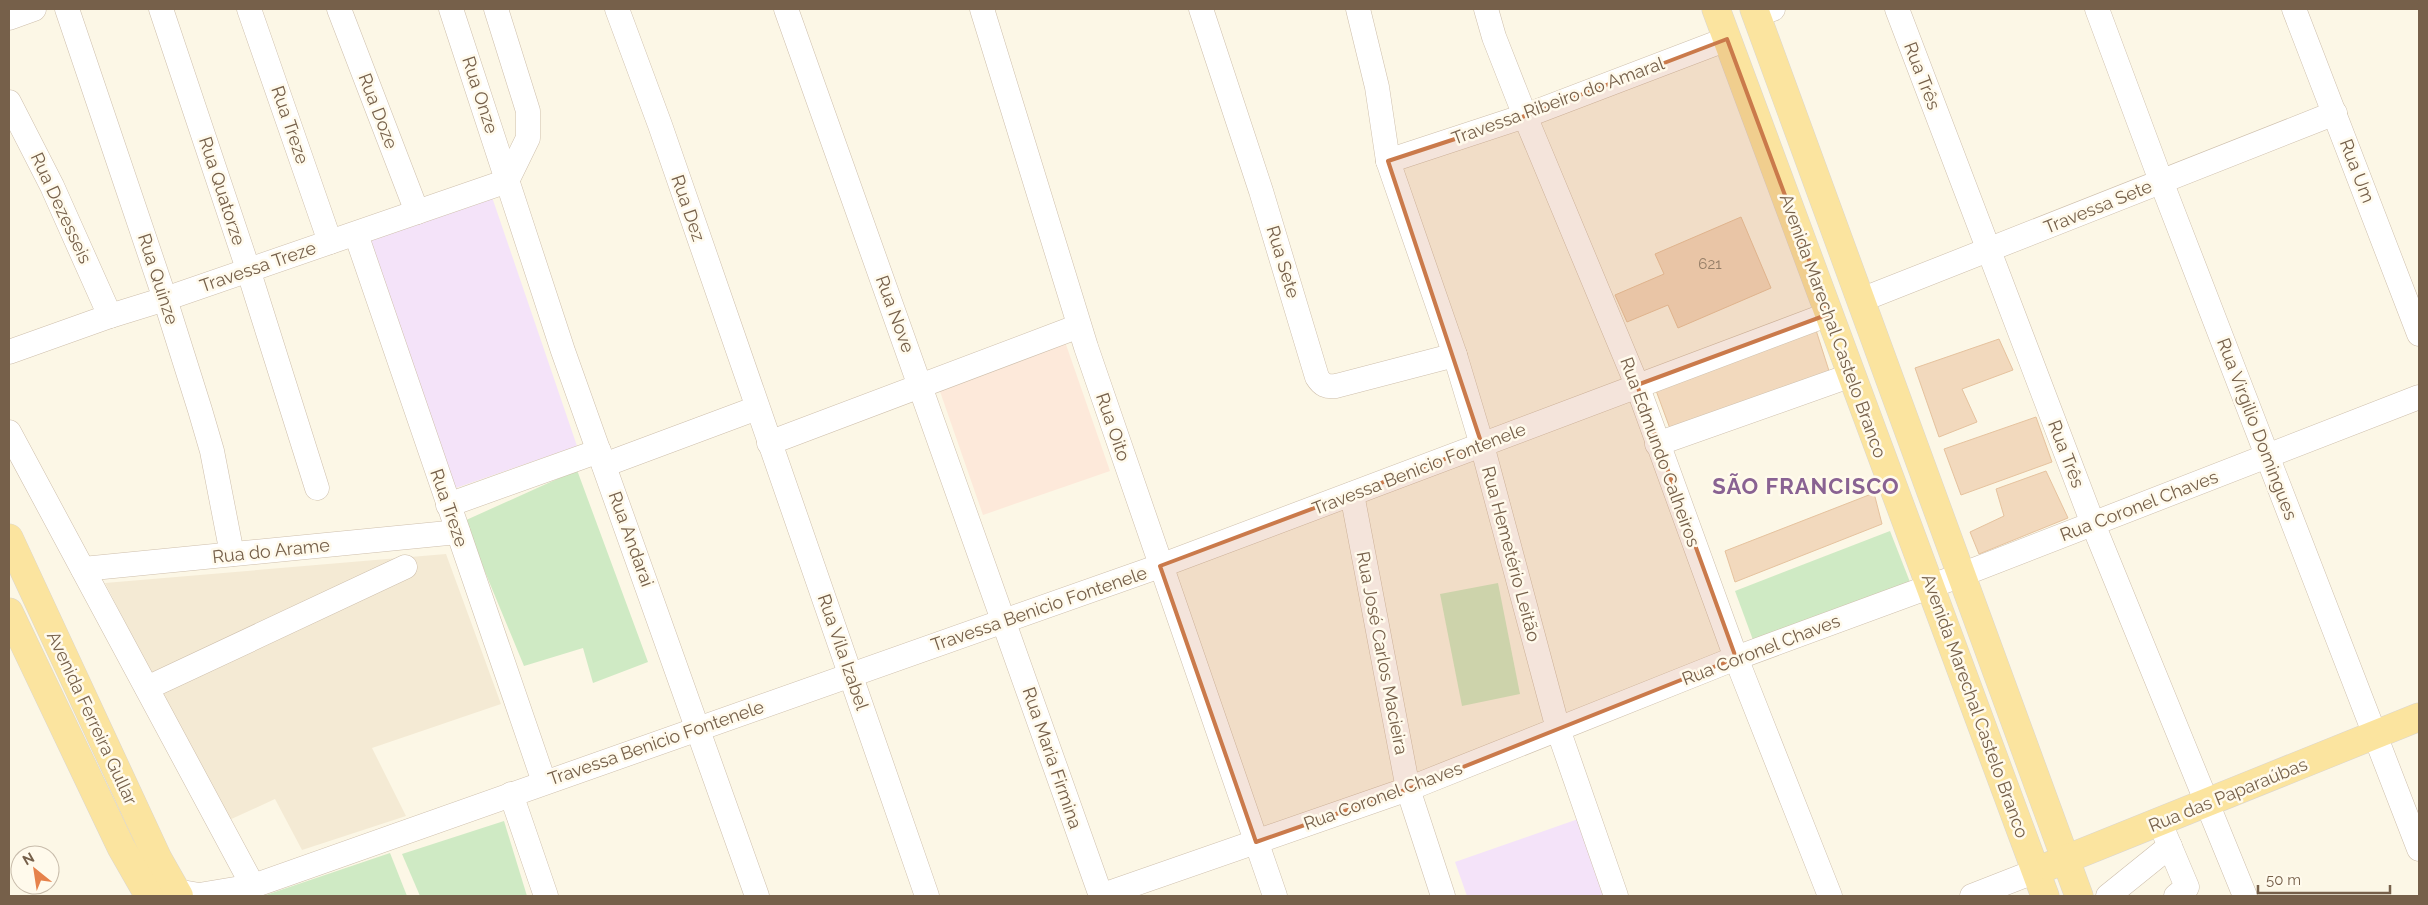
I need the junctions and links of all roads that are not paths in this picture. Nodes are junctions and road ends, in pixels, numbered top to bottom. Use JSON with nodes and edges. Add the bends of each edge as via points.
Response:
{"nodes":[{"id":1,"x":34,"y":9,"type":"edge"},
{"id":2,"x":67,"y":9,"type":"edge"},
{"id":3,"x":161,"y":9,"type":"edge"},
{"id":4,"x":249,"y":9,"type":"edge"},
{"id":5,"x":339,"y":9,"type":"edge"},
{"id":6,"x":451,"y":9,"type":"edge"},
{"id":7,"x":496,"y":9,"type":"edge"},
{"id":8,"x":617,"y":9,"type":"edge"},
{"id":9,"x":786,"y":9,"type":"edge"},
{"id":10,"x":982,"y":9,"type":"edge"},
{"id":11,"x":1200,"y":9,"type":"edge"},
{"id":12,"x":1358,"y":9,"type":"edge"},
{"id":13,"x":1486,"y":9,"type":"edge"},
{"id":14,"x":1716,"y":9,"type":"edge"},
{"id":15,"x":1896,"y":9,"type":"edge"},
{"id":16,"x":2097,"y":9,"type":"edge"},
{"id":17,"x":2294,"y":9,"type":"edge"},
{"id":18,"x":1761,"y":11,"type":"edge"},
{"id":19,"x":9,"y":18,"type":"edge"},
{"id":20,"x":1727,"y":38,"type":"junction"},
{"id":21,"x":9,"y":102,"type":"edge"},
{"id":22,"x":2334,"y":113,"type":"junction"},
{"id":23,"x":1525,"y":116,"type":"junction"},
{"id":24,"x":1388,"y":161,"type":"junction"},
{"id":25,"x":507,"y":181,"type":"junction"},
{"id":26,"x":2162,"y":181,"type":"junction"},
{"id":27,"x":417,"y":212,"type":"junction"},
{"id":28,"x":356,"y":234,"type":"junction"},
{"id":29,"x":330,"y":242,"type":"junction"},
{"id":30,"x":1987,"y":250,"type":"junction"},
{"id":31,"x":248,"y":269,"type":"junction"},
{"id":32,"x":166,"y":299,"type":"junction"},
{"id":33,"x":1861,"y":300,"type":"junction"},
{"id":34,"x":1829,"y":314,"type":"junction"},
{"id":35,"x":110,"y":316,"type":"junction"},
{"id":36,"x":1079,"y":326,"type":"junction"},
{"id":37,"x":2419,"y":334,"type":"edge"},
{"id":38,"x":9,"y":352,"type":"edge"},
{"id":39,"x":1455,"y":355,"type":"junction"},
{"id":40,"x":1852,"y":375,"type":"junction"},
{"id":41,"x":1637,"y":385,"type":"junction"},
{"id":42,"x":920,"y":386,"type":"junction"},
{"id":43,"x":2419,"y":397,"type":"edge"},
{"id":44,"x":757,"y":408,"type":"junction"},
{"id":45,"x":9,"y":432,"type":"edge"},
{"id":46,"x":769,"y":443,"type":"junction"},
{"id":47,"x":1657,"y":444,"type":"junction"},
{"id":48,"x":1482,"y":445,"type":"junction"},
{"id":49,"x":2267,"y":456,"type":"junction"},
{"id":50,"x":602,"y":458,"type":"junction"},
{"id":51,"x":317,"y":488,"type":"dead end"},
{"id":52,"x":1352,"y":494,"type":"junction"},
{"id":53,"x":448,"y":505,"type":"junction"},
{"id":54,"x":2092,"y":524,"type":"junction"},
{"id":55,"x":458,"y":532,"type":"junction"},
{"id":56,"x":9,"y":538,"type":"edge"},
{"id":57,"x":232,"y":554,"type":"junction"},
{"id":58,"x":1160,"y":566,"type":"junction"},
{"id":59,"x":405,"y":567,"type":"dead end"},
{"id":60,"x":84,"y":569,"type":"junction"},
{"id":61,"x":1962,"y":575,"type":"junction"},
{"id":62,"x":1930,"y":587,"type":"junction"},
{"id":63,"x":9,"y":612,"type":"edge"},
{"id":64,"x":1004,"y":620,"type":"junction"},
{"id":65,"x":1736,"y":658,"type":"junction"},
{"id":66,"x":851,"y":676,"type":"junction"},
{"id":67,"x":147,"y":688,"type":"junction"},
{"id":68,"x":2419,"y":717,"type":"edge"},
{"id":69,"x":698,"y":728,"type":"junction"},
{"id":70,"x":1558,"y":729,"type":"junction"},
{"id":71,"x":2375,"y":735,"type":"junction"},
{"id":72,"x":544,"y":782,"type":"junction"},
{"id":73,"x":1408,"y":789,"type":"junction"},
{"id":74,"x":511,"y":794,"type":"junction"},
{"id":75,"x":2208,"y":804,"type":"junction"},
{"id":76,"x":2165,"y":834,"type":"junction"},
{"id":77,"x":1256,"y":842,"type":"junction"},
{"id":78,"x":2419,"y":849,"type":"edge"},
{"id":79,"x":2066,"y":860,"type":"junction"},
{"id":80,"x":2036,"y":871,"type":"junction"},
{"id":81,"x":243,"y":890,"type":"edge"},
{"id":82,"x":177,"y":894,"type":"edge"},
{"id":83,"x":149,"y":896,"type":"edge"},
{"id":84,"x":546,"y":896,"type":"edge"},
{"id":85,"x":757,"y":896,"type":"edge"},
{"id":86,"x":927,"y":896,"type":"edge"},
{"id":87,"x":1101,"y":896,"type":"edge"},
{"id":88,"x":1275,"y":896,"type":"edge"},
{"id":89,"x":1443,"y":896,"type":"edge"},
{"id":90,"x":1616,"y":896,"type":"edge"},
{"id":91,"x":1830,"y":896,"type":"edge"},
{"id":92,"x":1972,"y":896,"type":"edge"},
{"id":93,"x":2045,"y":896,"type":"edge"},
{"id":94,"x":2079,"y":896,"type":"edge"},
{"id":95,"x":2108,"y":896,"type":"edge"},
{"id":96,"x":2176,"y":896,"type":"edge"},
{"id":97,"x":2245,"y":896,"type":"edge"}],
"edges":[{"from":1,"to":19,"type":"street"},
{"from":2,"to":32,"type":"street","name":"Rua Quinze"},
{"from":3,"to":31,"type":"street","name":"Rua Quatorze"},
{"from":4,"to":29,"type":"street","name":"Rua Treze"},
{"from":5,"to":27,"type":"street","name":"Rua Doze"},
{"from":6,"to":25,"type":"street","name":"Rua Onze"},
{"from":7,"to":25,"type":"street","via":[[528,111],[528,138]]},
{"from":8,"to":44,"type":"street","name":"Rua Dez"},
{"from":9,"to":42,"type":"street","name":"Rua Nove"},
{"from":10,"to":36,"type":"street","name":"Rua Oito"},
{"from":11,"to":39,"type":"street","name":"Rua Sete","via":[[1261,191],[1317,377],[1322,384],[1336,386]]},
{"from":12,"to":24,"type":"street","name":"Rua Hemetério Leitão","via":[[1377,87]]},
{"from":13,"to":23,"type":"street","name":"Rua Edmundo Calheiros"},
{"from":14,"to":20,"type":"main road","name":"Avenida Marechal Castelo Branco"},
{"from":15,"to":30,"type":"street","name":"Rua Três"},
{"from":16,"to":26,"type":"street","name":"Rua Virgilio Domingues"},
{"from":17,"to":22,"type":"street","name":"Rua Um"},
{"from":18,"to":33,"type":"main road","name":"Avenida Marechal Castelo Branco"},
{"from":20,"to":23,"type":"street","name":"Travessa Ribeiro do Amaral"},
{"from":20,"to":34,"type":"main road","name":"Avenida Marechal Castelo Branco"},
{"from":21,"to":35,"type":"street","name":"Rua Dezesseis","via":[[52,186]]},
{"from":22,"to":26,"type":"street","name":"Travessa Sete"},
{"from":22,"to":37,"type":"street","name":"Rua Um"},
{"from":23,"to":24,"type":"street","name":"Travessa Ribeiro do Amaral"},
{"from":23,"to":41,"type":"street","name":"Rua Edmundo Calheiros"},
{"from":24,"to":39,"type":"street","name":"Rua Hemetério Leitão"},
{"from":25,"to":27,"type":"street","name":"Travessa Treze"},
{"from":25,"to":50,"type":"street","name":"Rua Andarai"},
{"from":26,"to":30,"type":"street","name":"Travessa Sete"},
{"from":26,"to":49,"type":"street","name":"Rua Virgilio Domingues"},
{"from":27,"to":28,"type":"street","name":"Travessa Treze"},
{"from":28,"to":29,"type":"street","name":"Travessa Treze"},
{"from":28,"to":53,"type":"street","name":"Rua Treze"},
{"from":29,"to":31,"type":"street","name":"Travessa Treze"},
{"from":30,"to":33,"type":"street","name":"Travessa Sete"},
{"from":30,"to":54,"type":"street","name":"Rua Três"},
{"from":31,"to":32,"type":"street","name":"Travessa Treze"},
{"from":31,"to":51,"type":"street","name":"Rua Quatorze"},
{"from":32,"to":35,"type":"street","name":"Travessa Treze"},
{"from":32,"to":57,"type":"street","name":"Rua Quinze","via":[[212,451]]},
{"from":33,"to":61,"type":"main road","name":"Avenida Marechal Castelo Branco"},
{"from":34,"to":40,"type":"main road","name":"Avenida Marechal Castelo Branco"},
{"from":34,"to":41,"type":"street","name":"Travessa Benicio Fontenele"},
{"from":35,"to":38,"type":"street","name":"Travessa Treze"},
{"from":36,"to":42,"type":"street"},
{"from":36,"to":58,"type":"street","name":"Rua Oito"},
{"from":39,"to":48,"type":"street","name":"Rua Hemetério Leitão"},
{"from":40,"to":47,"type":"street"},
{"from":40,"to":62,"type":"main road","name":"Avenida Marechal Castelo Branco"},
{"from":41,"to":47,"type":"street","name":"Rua Edmundo Calheiros"},
{"from":41,"to":48,"type":"street","name":"Travessa Benicio Fontenele"},
{"from":42,"to":46,"type":"street"},
{"from":42,"to":64,"type":"street","name":"Rua Nove"},
{"from":43,"to":49,"type":"street","name":"Rua Coronel Chaves"},
{"from":44,"to":46,"type":"street","name":"Rua Vila Izabel"},
{"from":44,"to":50,"type":"street"},
{"from":45,"to":60,"type":"street"},
{"from":46,"to":66,"type":"street","name":"Rua Vila Izabel"},
{"from":47,"to":65,"type":"street","name":"Rua Edmundo Calheiros"},
{"from":48,"to":52,"type":"street","name":"Travessa Benicio Fontenele"},
{"from":48,"to":70,"type":"street","name":"Rua Hemetério Leitão"},
{"from":49,"to":54,"type":"street","name":"Rua Coronel Chaves"},
{"from":49,"to":71,"type":"street","name":"Rua Virgilio Domingues"},
{"from":50,"to":53,"type":"street"},
{"from":50,"to":69,"type":"street","name":"Rua Andarai"},
{"from":52,"to":58,"type":"street","name":"Travessa Benicio Fontenele"},
{"from":52,"to":73,"type":"street","name":"Rua José Carlos Macieira"},
{"from":53,"to":55,"type":"street","name":"Rua Treze"},
{"from":54,"to":61,"type":"street","name":"Rua Coronel Chaves"},
{"from":54,"to":75,"type":"street","name":"Rua Três"},
{"from":55,"to":57,"type":"street","name":"Rua do Arame"},
{"from":55,"to":72,"type":"street","name":"Rua Treze"},
{"from":56,"to":82,"type":"main road","name":"Avenida Ferreira Gullar"},
{"from":57,"to":60,"type":"street","name":"Rua do Arame"},
{"from":58,"to":64,"type":"street","name":"Travessa Benicio Fontenele"},
{"from":58,"to":77,"type":"street","name":"Rua Oito"},
{"from":59,"to":67,"type":"street"},
{"from":60,"to":67,"type":"street"},
{"from":61,"to":62,"type":"street","name":"Rua Coronel Chaves"},
{"from":61,"to":79,"type":"main road","name":"Avenida Marechal Castelo Branco"},
{"from":62,"to":65,"type":"street","name":"Rua Coronel Chaves"},
{"from":62,"to":80,"type":"main road","name":"Avenida Marechal Castelo Branco"},
{"from":63,"to":83,"type":"main road","name":"Avenida Ferreira Gullar","via":[[121,847]]},
{"from":64,"to":66,"type":"street","name":"Travessa Benicio Fontenele"},
{"from":64,"to":87,"type":"street","name":"Rua Maria Firmina"},
{"from":65,"to":70,"type":"street","name":"Rua Coronel Chaves"},
{"from":65,"to":91,"type":"street","name":"Rua Edmundo Calheiros"},
{"from":66,"to":69,"type":"street","name":"Travessa Benicio Fontenele"},
{"from":66,"to":86,"type":"street","name":"Rua Vila Izabel"},
{"from":67,"to":81,"type":"street"},
{"from":68,"to":71,"type":"main road","name":"Rua das Paparaúbas"},
{"from":69,"to":72,"type":"street","name":"Travessa Benicio Fontenele"},
{"from":69,"to":85,"type":"street","name":"Rua Andarai"},
{"from":70,"to":73,"type":"street","name":"Rua Coronel Chaves"},
{"from":70,"to":90,"type":"street","name":"Rua Hemetério Leitão"},
{"from":71,"to":75,"type":"main road","name":"Rua das Paparaúbas"},
{"from":71,"to":78,"type":"street","name":"Rua Virgilio Domingues"},
{"from":72,"to":74,"type":"street","name":"Travessa Benicio Fontenele"},
{"from":73,"to":77,"type":"street","name":"Rua Coronel Chaves"},
{"from":73,"to":89,"type":"street","name":"Rua José Carlos Macieira"},
{"from":74,"to":81,"type":"street","name":"Travessa Benicio Fontenele"},
{"from":74,"to":84,"type":"street"},
{"from":75,"to":76,"type":"main road","name":"Rua das Paparaúbas"},
{"from":75,"to":97,"type":"street","name":"Rua Três"},
{"from":76,"to":79,"type":"main road","name":"Rua das Paparaúbas"},
{"from":76,"to":95,"type":"street"},
{"from":76,"to":96,"type":"street","via":[[2187,887]]},
{"from":77,"to":87,"type":"street","name":"Rua Coronel Chaves"},
{"from":77,"to":88,"type":"street","name":"Rua Oito"},
{"from":79,"to":80,"type":"main road","name":"Rua das Paparaúbas"},
{"from":79,"to":94,"type":"main road","name":"Avenida Marechal Castelo Branco"},
{"from":80,"to":92,"type":"street"},
{"from":80,"to":93,"type":"main road","name":"Avenida Marechal Castelo Branco"},
{"from":81,"to":82,"type":"street","name":"Travessa Benicio Fontenele"}]}
